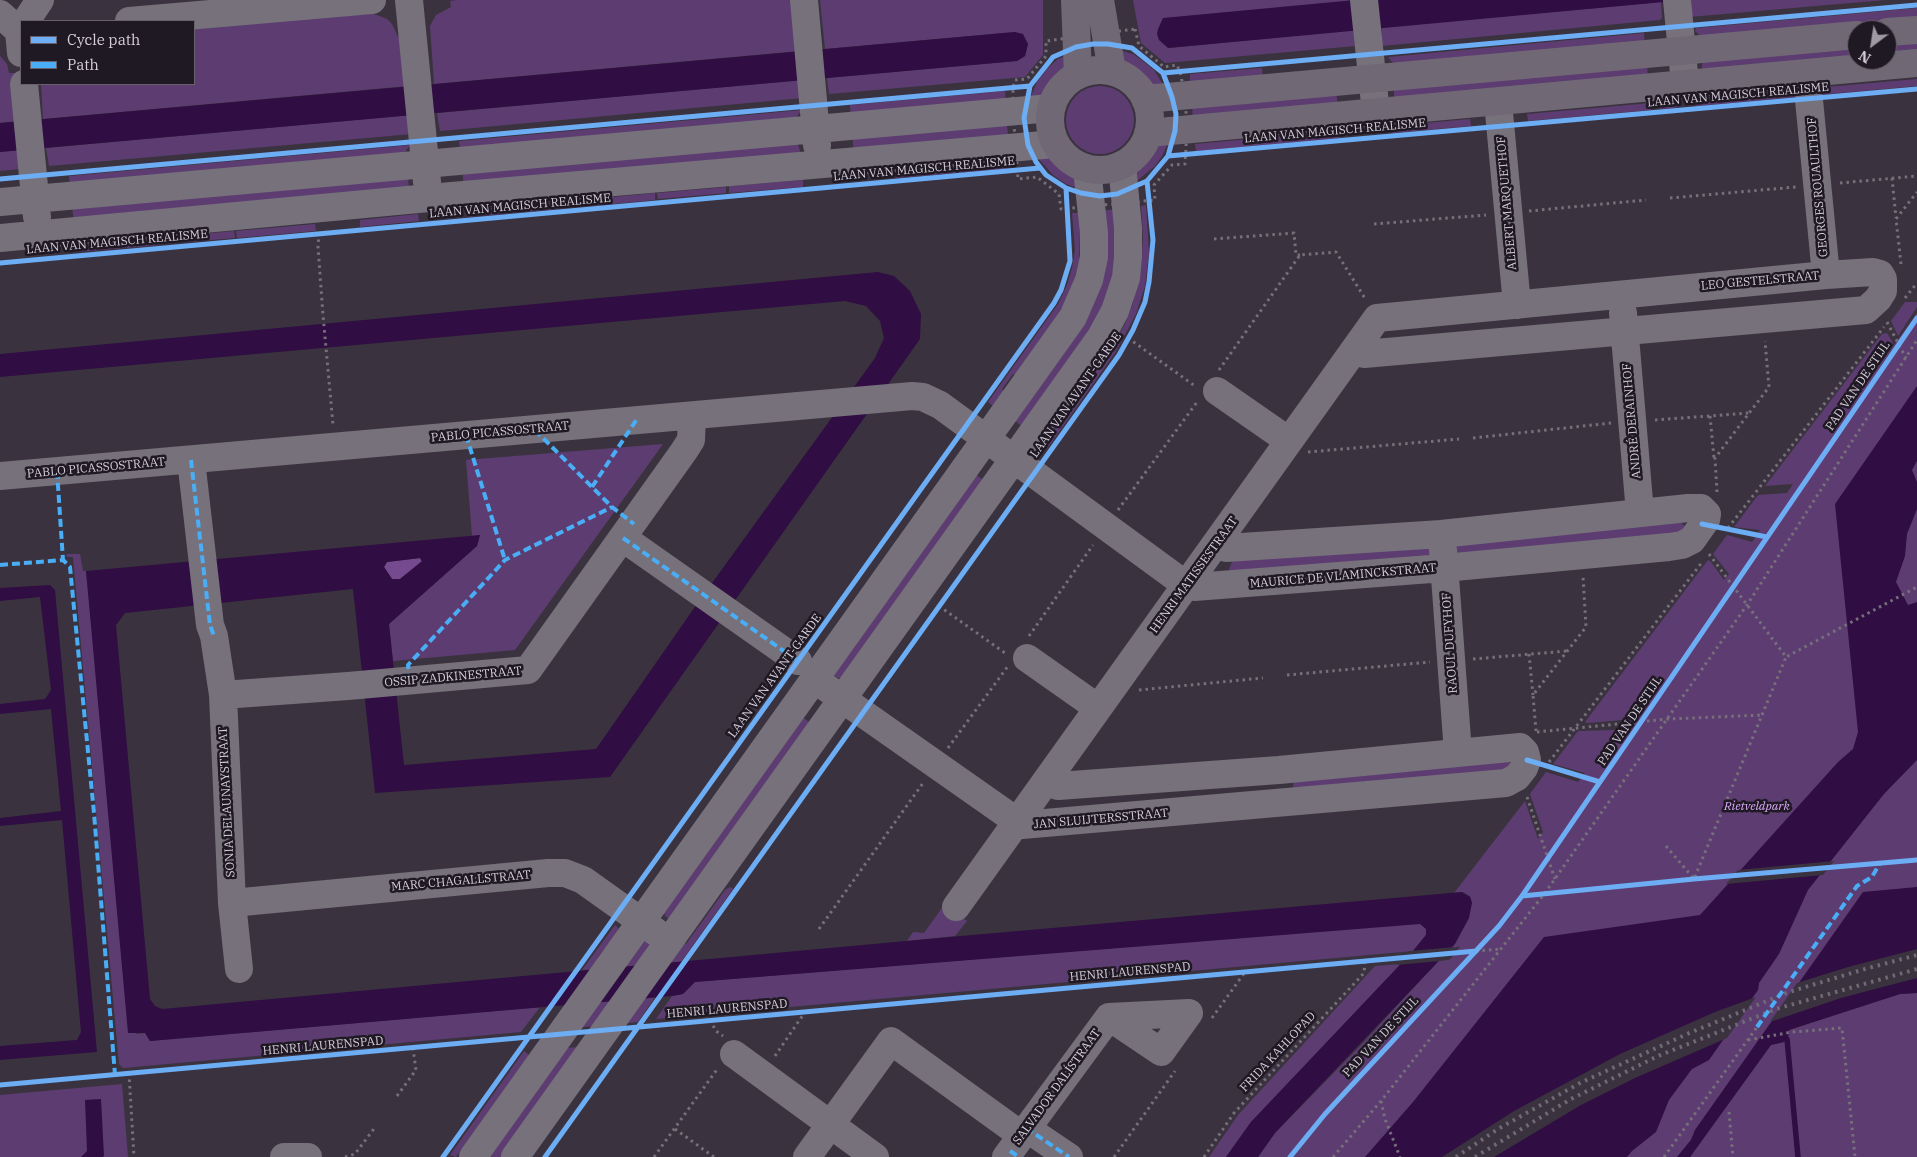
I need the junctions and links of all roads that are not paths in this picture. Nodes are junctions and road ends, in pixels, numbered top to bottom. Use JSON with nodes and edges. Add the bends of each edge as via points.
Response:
{"nodes":[{"id":1,"x":40,"y":0,"type":"edge"},
{"id":2,"x":372,"y":0,"type":"edge"},
{"id":3,"x":409,"y":0,"type":"edge"},
{"id":4,"x":804,"y":0,"type":"edge"},
{"id":5,"x":1075,"y":0,"type":"edge"},
{"id":6,"x":1100,"y":0,"type":"edge"},
{"id":7,"x":1364,"y":0,"type":"edge"},
{"id":8,"x":1677,"y":8,"type":"edge"},
{"id":9,"x":23,"y":20,"type":"edge"},
{"id":10,"x":141,"y":20,"type":"edge"},
{"id":11,"x":1917,"y":30,"type":"edge"},
{"id":12,"x":1897,"y":31,"type":"edge"},
{"id":13,"x":1847,"y":36,"type":"edge"},
{"id":14,"x":1682,"y":52,"type":"junction"},
{"id":15,"x":1917,"y":63,"type":"edge"},
{"id":16,"x":1112,"y":71,"type":"junction"},
{"id":17,"x":1078,"y":74,"type":"junction"},
{"id":18,"x":1371,"y":78,"type":"junction"},
{"id":19,"x":1685,"y":84,"type":"junction"},
{"id":20,"x":26,"y":96,"type":"edge"},
{"id":21,"x":1021,"y":98,"type":"junction"},
{"id":22,"x":1145,"y":99,"type":"junction"},
{"id":23,"x":1809,"y":100,"type":"dead end"},
{"id":24,"x":1498,"y":102,"type":"junction"},
{"id":25,"x":1376,"y":113,"type":"junction"},
{"id":26,"x":816,"y":128,"type":"junction"},
{"id":27,"x":1148,"y":133,"type":"junction"},
{"id":28,"x":1055,"y":144,"type":"junction"},
{"id":29,"x":819,"y":164,"type":"junction"},
{"id":30,"x":426,"y":165,"type":"junction"},
{"id":31,"x":1122,"y":165,"type":"junction"},
{"id":32,"x":1087,"y":169,"type":"junction"},
{"id":33,"x":429,"y":198,"type":"junction"},
{"id":34,"x":35,"y":199,"type":"junction"},
{"id":35,"x":0,"y":202,"type":"edge"},
{"id":36,"x":38,"y":235,"type":"junction"},
{"id":37,"x":0,"y":238,"type":"edge"},
{"id":38,"x":1826,"y":275,"type":"junction"},
{"id":39,"x":1621,"y":294,"type":"junction"},
{"id":40,"x":1517,"y":305,"type":"junction"},
{"id":41,"x":1377,"y":318,"type":"joint"},
{"id":42,"x":1624,"y":330,"type":"junction"},
{"id":43,"x":1355,"y":349,"type":"junction"},
{"id":44,"x":1210,"y":392,"type":"road end"},
{"id":45,"x":692,"y":416,"type":"junction"},
{"id":46,"x":986,"y":439,"type":"junction"},
{"id":47,"x":1284,"y":448,"type":"junction"},
{"id":48,"x":1014,"y":459,"type":"junction"},
{"id":49,"x":191,"y":460,"type":"junction"},
{"id":50,"x":0,"y":476,"type":"edge"},
{"id":51,"x":1640,"y":513,"type":"junction"},
{"id":52,"x":1441,"y":534,"type":"junction"},
{"id":53,"x":623,"y":538,"type":"junction"},
{"id":54,"x":1216,"y":543,"type":"junction"},
{"id":55,"x":1444,"y":568,"type":"junction"},
{"id":56,"x":1186,"y":585,"type":"junction"},
{"id":57,"x":1020,"y":658,"type":"road end"},
{"id":58,"x":806,"y":670,"type":"junction"},
{"id":59,"x":222,"y":694,"type":"junction"},
{"id":60,"x":843,"y":699,"type":"junction"},
{"id":61,"x":1103,"y":700,"type":"junction"},
{"id":62,"x":1458,"y":752,"type":"junction"},
{"id":63,"x":1279,"y":770,"type":"junction"},
{"id":64,"x":1046,"y":781,"type":"junction"},
{"id":65,"x":1283,"y":802,"type":"junction"},
{"id":66,"x":1016,"y":822,"type":"junction"},
{"id":67,"x":232,"y":903,"type":"junction"},
{"id":68,"x":956,"y":907,"type":"dead end"},
{"id":69,"x":641,"y":921,"type":"junction"},
{"id":70,"x":662,"y":950,"type":"junction"},
{"id":71,"x":239,"y":969,"type":"dead end"},
{"id":72,"x":1109,"y":1017,"type":"dead end"},
{"id":73,"x":726,"y":1061,"type":"road end"},
{"id":74,"x":830,"y":1124,"type":"junction"},
{"id":75,"x":1017,"y":1146,"type":"edge"},
{"id":76,"x":284,"y":1157,"type":"edge"},
{"id":77,"x":308,"y":1157,"type":"edge"},
{"id":78,"x":473,"y":1157,"type":"edge"},
{"id":79,"x":515,"y":1157,"type":"edge"},
{"id":80,"x":807,"y":1157,"type":"edge"},
{"id":81,"x":875,"y":1157,"type":"edge"},
{"id":82,"x":1069,"y":1157,"type":"edge"}],
"edges":[{"from":1,"to":9,"type":"street"},
{"from":2,"to":10,"type":"street"},
{"from":3,"to":30,"type":"street"},
{"from":4,"to":26,"type":"street"},
{"from":5,"to":17,"type":"main road","via":[[1062,40]]},
{"from":6,"to":16,"type":"main road","via":[[1120,33]]},
{"from":7,"to":18,"type":"street"},
{"from":8,"to":14,"type":"street"},
{"from":11,"to":12,"type":"main road"},
{"from":13,"to":14,"type":"main road"},
{"from":14,"to":18,"type":"main road"},
{"from":14,"to":19,"type":"street"},
{"from":15,"to":19,"type":"main road","name":"LAAN VAN MAGISCH REALISME"},
{"from":16,"to":17,"type":"main road"},
{"from":16,"to":22,"type":"main road","via":[[1128,78]]},
{"from":17,"to":21,"type":"main road","via":[[1058,92]]},
{"from":18,"to":22,"type":"main road","via":[[1185,79]]},
{"from":18,"to":25,"type":"street"},
{"from":19,"to":24,"type":"main road","name":"LAAN VAN MAGISCH REALISME"},
{"from":20,"to":34,"type":"street"},
{"from":21,"to":26,"type":"street"},
{"from":21,"to":28,"type":"main road","via":[[1050,126]]},
{"from":22,"to":27,"type":"main road","via":[[1150,116]]},
{"from":23,"to":38,"type":"street","name":"GEORGES ROUAULTHOF"},
{"from":24,"to":25,"type":"main road","name":"LAAN VAN MAGISCH REALISME"},
{"from":24,"to":40,"type":"street","name":"ALBERT MARQUETHOF"},
{"from":25,"to":27,"type":"main road","name":"LAAN VAN MAGISCH REALISME","via":[[1190,146]]},
{"from":26,"to":29,"type":"street"},
{"from":26,"to":30,"type":"street"},
{"from":27,"to":31,"type":"main road","via":[[1136,155]]},
{"from":28,"to":29,"type":"street","name":"LAAN VAN MAGISCH REALISME","via":[[1016,164]]},
{"from":28,"to":32,"type":"main road","via":[[1065,157]]},
{"from":29,"to":33,"type":"street","name":"LAAN VAN MAGISCH REALISME"},
{"from":30,"to":33,"type":"street"},
{"from":30,"to":34,"type":"street"},
{"from":31,"to":32,"type":"main road","via":[[1101,170]]},
{"from":31,"to":48,"type":"street","name":"LAAN VAN AVANT-GARDE","via":[[1139,197],[1128,228],[1126,278],[1115,311],[1101,338]]},
{"from":32,"to":46,"type":"street","via":[[1073,208],[1094,233],[1094,257],[1083,298],[1073,317]]},
{"from":33,"to":36,"type":"street","name":"LAAN VAN MAGISCH REALISME"},
{"from":34,"to":35,"type":"street"},
{"from":34,"to":36,"type":"street"},
{"from":36,"to":37,"type":"street","name":"LAAN VAN MAGISCH REALISME"},
{"from":38,"to":39,"type":"street","name":"LEO GESTELSTRAAT"},
{"from":38,"to":42,"type":"street","name":"LEO GESTELSTRAAT","via":[[1873,272],[1880,274],[1901,294],[1878,299],[1866,310]]},
{"from":39,"to":40,"type":"street","name":"LEO GESTELSTRAAT"},
{"from":39,"to":42,"type":"street"},
{"from":40,"to":41,"type":"street","name":"LEO GESTELSTRAAT"},
{"from":41,"to":43,"type":"street","name":"HENRI MATISSESTRAAT"},
{"from":42,"to":43,"type":"street","name":"LEO GESTELSTRAAT","via":[[1364,354]]},
{"from":42,"to":51,"type":"street","name":"ANDRÉ DERAINHOF"},
{"from":43,"to":47,"type":"street","name":"HENRI MATISSESTRAAT"},
{"from":44,"to":47,"type":"street"},
{"from":45,"to":46,"type":"street","name":"PABLO PICASSOSTRAAT","via":[[923,397],[940,405]]},
{"from":45,"to":49,"type":"street","name":"PABLO PICASSOSTRAAT"},
{"from":45,"to":53,"type":"street","name":"OSSIP ZADKINESTRAAT","via":[[691,440]]},
{"from":46,"to":48,"type":"street","name":"LAAN VAN AVANT-GARDE"},
{"from":46,"to":58,"type":"street"},
{"from":47,"to":54,"type":"street","name":"HENRI MATISSESTRAAT"},
{"from":48,"to":56,"type":"street"},
{"from":48,"to":60,"type":"street","name":"LAAN VAN AVANT-GARDE"},
{"from":49,"to":50,"type":"street","name":"PABLO PICASSOSTRAAT"},
{"from":49,"to":59,"type":"street","name":"SONIA DELAUNAYSTRAAT","via":[[208,610]]},
{"from":51,"to":52,"type":"street"},
{"from":51,"to":55,"type":"street","name":"MAURICE DE VLAMINCKSTRAAT","via":[[1701,508],[1712,529],[1682,545],[1669,547]]},
{"from":52,"to":54,"type":"street","via":[[1226,548]]},
{"from":52,"to":55,"type":"street","name":"RAOUL DUFYHOF"},
{"from":53,"to":58,"type":"street","name":"JAN SLUIJTERSSTRAAT"},
{"from":53,"to":59,"type":"street","name":"OSSIP ZADKINESTRAAT","via":[[528,670]]},
{"from":54,"to":56,"type":"street","name":"HENRI MATISSESTRAAT"},
{"from":55,"to":56,"type":"street","name":"MAURICE DE VLAMINCKSTRAAT","via":[[1194,587]]},
{"from":55,"to":62,"type":"street","name":"RAOUL DUFYHOF"},
{"from":56,"to":61,"type":"street","name":"HENRI MATISSESTRAAT"},
{"from":57,"to":61,"type":"street"},
{"from":58,"to":60,"type":"street","name":"JAN SLUIJTERSSTRAAT"},
{"from":58,"to":69,"type":"street"},
{"from":59,"to":67,"type":"street","name":"SONIA DELAUNAYSTRAAT"},
{"from":60,"to":66,"type":"street","name":"JAN SLUIJTERSSTRAAT"},
{"from":60,"to":70,"type":"street","name":"LAAN VAN AVANT-GARDE"},
{"from":61,"to":64,"type":"street","name":"HENRI MATISSESTRAAT"},
{"from":62,"to":63,"type":"street"},
{"from":62,"to":65,"type":"street","name":"JAN SLUIJTERSSTRAAT","via":[[1525,754],[1506,783]]},
{"from":63,"to":64,"type":"street","via":[[1058,786]]},
{"from":63,"to":65,"type":"street"},
{"from":64,"to":66,"type":"street","name":"HENRI MATISSESTRAAT"},
{"from":65,"to":66,"type":"street","name":"JAN SLUIJTERSSTRAAT","via":[[1029,826]]},
{"from":66,"to":68,"type":"street","name":"HENRI MATISSESTRAAT"},
{"from":67,"to":69,"type":"street","name":"MARC CHAGALLSTRAAT","via":[[557,872],[583,880]]},
{"from":67,"to":71,"type":"street","name":"SONIA DELAUNAYSTRAAT"},
{"from":69,"to":70,"type":"street","name":"MARC CHAGALLSTRAAT"},
{"from":69,"to":78,"type":"street"},
{"from":70,"to":79,"type":"street","name":"LAAN VAN AVANT-GARDE"},
{"from":72,"to":75,"type":"street","name":"SALVADOR DALÍSTRAAT"},
{"from":73,"to":74,"type":"street","via":[[762,1075]]},
{"from":74,"to":75,"type":"street","via":[[891,1041]]},
{"from":74,"to":80,"type":"street"},
{"from":74,"to":81,"type":"street"},
{"from":75,"to":82,"type":"street"},
{"from":76,"to":77,"type":"street"}]}
